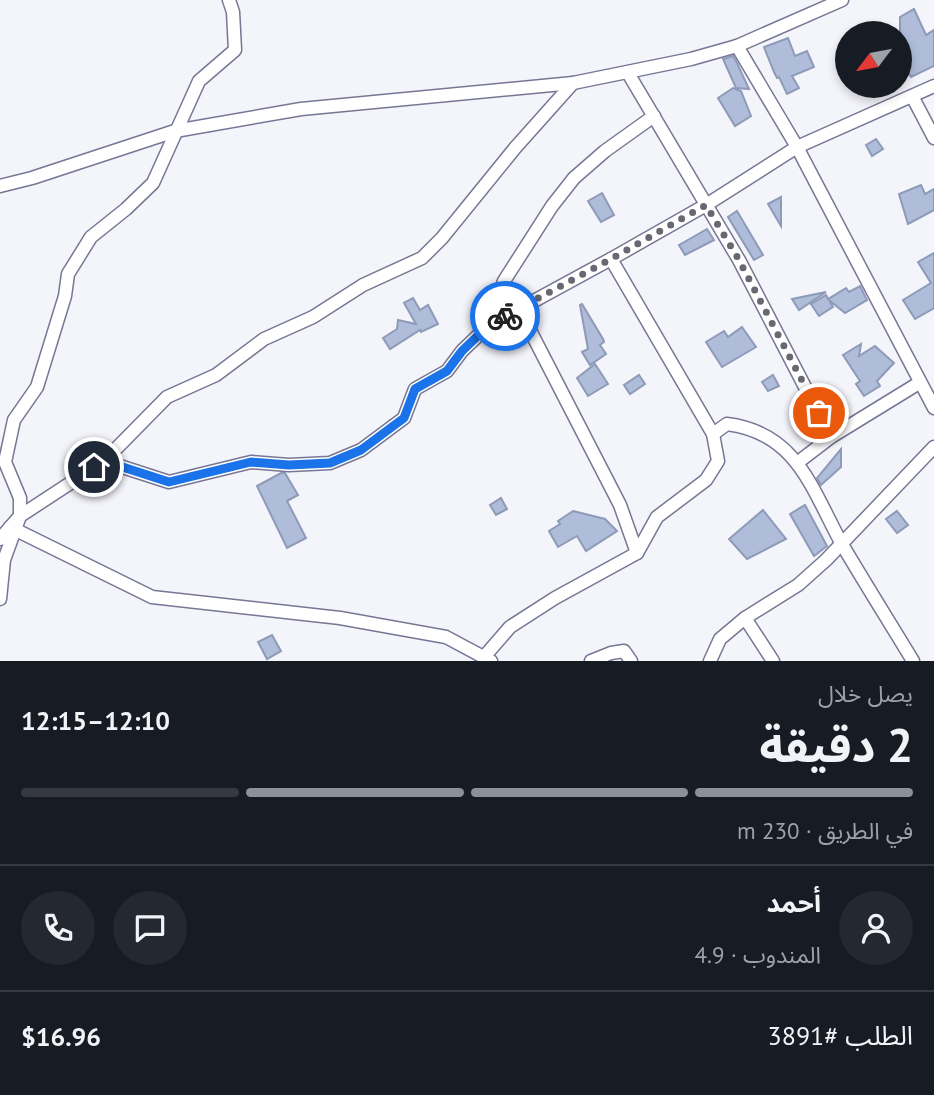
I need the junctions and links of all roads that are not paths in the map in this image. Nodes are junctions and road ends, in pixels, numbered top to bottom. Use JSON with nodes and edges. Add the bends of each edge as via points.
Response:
{"nodes":[{"id":1,"x":229,"y":0,"type":"edge"},
{"id":2,"x":842,"y":0,"type":"edge"},
{"id":3,"x":737,"y":46,"type":"junction"},
{"id":4,"x":628,"y":73,"type":"junction"},
{"id":5,"x":573,"y":83,"type":"junction"},
{"id":6,"x":934,"y":86,"type":"edge"},
{"id":7,"x":912,"y":96,"type":"joint"},
{"id":8,"x":907,"y":98,"type":"edge"},
{"id":9,"x":654,"y":116,"type":"junction"},
{"id":10,"x":175,"y":131,"type":"junction"},
{"id":11,"x":934,"y":138,"type":"edge"},
{"id":12,"x":797,"y":147,"type":"junction"},
{"id":13,"x":0,"y":186,"type":"edge"},
{"id":14,"x":706,"y":205,"type":"junction"},
{"id":15,"x":611,"y":259,"type":"junction"},
{"id":16,"x":519,"y":309,"type":"junction"},
{"id":17,"x":488,"y":326,"type":"junction"},
{"id":18,"x":919,"y":383,"type":"junction"},
{"id":19,"x":934,"y":408,"type":"edge"},
{"id":20,"x":713,"y":434,"type":"junction"},
{"id":21,"x":831,"y":437,"type":"junction"},
{"id":22,"x":934,"y":447,"type":"edge"},
{"id":23,"x":104,"y":461,"type":"junction"},
{"id":24,"x":797,"y":463,"type":"junction"},
{"id":25,"x":15,"y":524,"type":"junction"},
{"id":26,"x":0,"y":539,"type":"edge"},
{"id":27,"x":842,"y":544,"type":"junction"},
{"id":28,"x":637,"y":553,"type":"junction"},
{"id":29,"x":0,"y":599,"type":"edge"},
{"id":30,"x":745,"y":618,"type":"junction"},
{"id":31,"x":487,"y":660,"type":"edge"},
{"id":32,"x":591,"y":661,"type":"edge"},
{"id":33,"x":631,"y":661,"type":"edge"},
{"id":34,"x":710,"y":661,"type":"edge"},
{"id":35,"x":773,"y":661,"type":"edge"},
{"id":36,"x":913,"y":661,"type":"edge"}],
"edges":[{"from":1,"to":10,"type":"street","via":[[234,50],[199,81]]},
{"from":2,"to":3,"type":"street"},
{"from":3,"to":4,"type":"street"},
{"from":3,"to":12,"type":"street"},
{"from":4,"to":5,"type":"street"},
{"from":4,"to":9,"type":"street"},
{"from":5,"to":10,"type":"street","via":[[301,109]]},
{"from":5,"to":23,"type":"street","via":[[422,258],[264,339],[216,376],[167,397]]},
{"from":6,"to":7,"type":"street"},
{"from":7,"to":11,"type":"street"},
{"from":8,"to":12,"type":"street"},
{"from":9,"to":14,"type":"street"},
{"from":9,"to":17,"type":"street","via":[[574,178],[503,281]]},
{"from":10,"to":13,"type":"street"},
{"from":10,"to":25,"type":"street","via":[[153,183],[91,237],[68,274],[37,387],[15,420],[5,462],[20,498]]},
{"from":12,"to":14,"type":"street"},
{"from":12,"to":18,"type":"street"},
{"from":14,"to":15,"type":"street"},
{"from":14,"to":21,"type":"street"},
{"from":15,"to":16,"type":"street"},
{"from":15,"to":20,"type":"street"},
{"from":16,"to":17,"type":"street"},
{"from":16,"to":28,"type":"street","via":[[620,505]]},
{"from":17,"to":23,"type":"street","via":[[447,371],[415,389],[404,418],[361,450],[330,463],[251,462],[169,482]]},
{"from":18,"to":19,"type":"street"},
{"from":18,"to":21,"type":"street"},
{"from":20,"to":24,"type":"street","via":[[727,424],[746,426],[784,449]]},
{"from":20,"to":28,"type":"street","via":[[718,461],[706,481],[657,517]]},
{"from":21,"to":24,"type":"street"},
{"from":22,"to":27,"type":"street"},
{"from":23,"to":25,"type":"street"},
{"from":24,"to":27,"type":"street"},
{"from":25,"to":26,"type":"street"},
{"from":25,"to":29,"type":"street","via":[[4,560]]},
{"from":25,"to":31,"type":"street","via":[[152,597],[340,618],[446,637]]},
{"from":27,"to":30,"type":"street","via":[[798,585]]},
{"from":27,"to":36,"type":"street"},
{"from":28,"to":31,"type":"street","via":[[510,627]]},
{"from":30,"to":34,"type":"street","via":[[720,639]]},
{"from":30,"to":35,"type":"street"},
{"from":32,"to":33,"type":"street","via":[[624,651]]}]}
